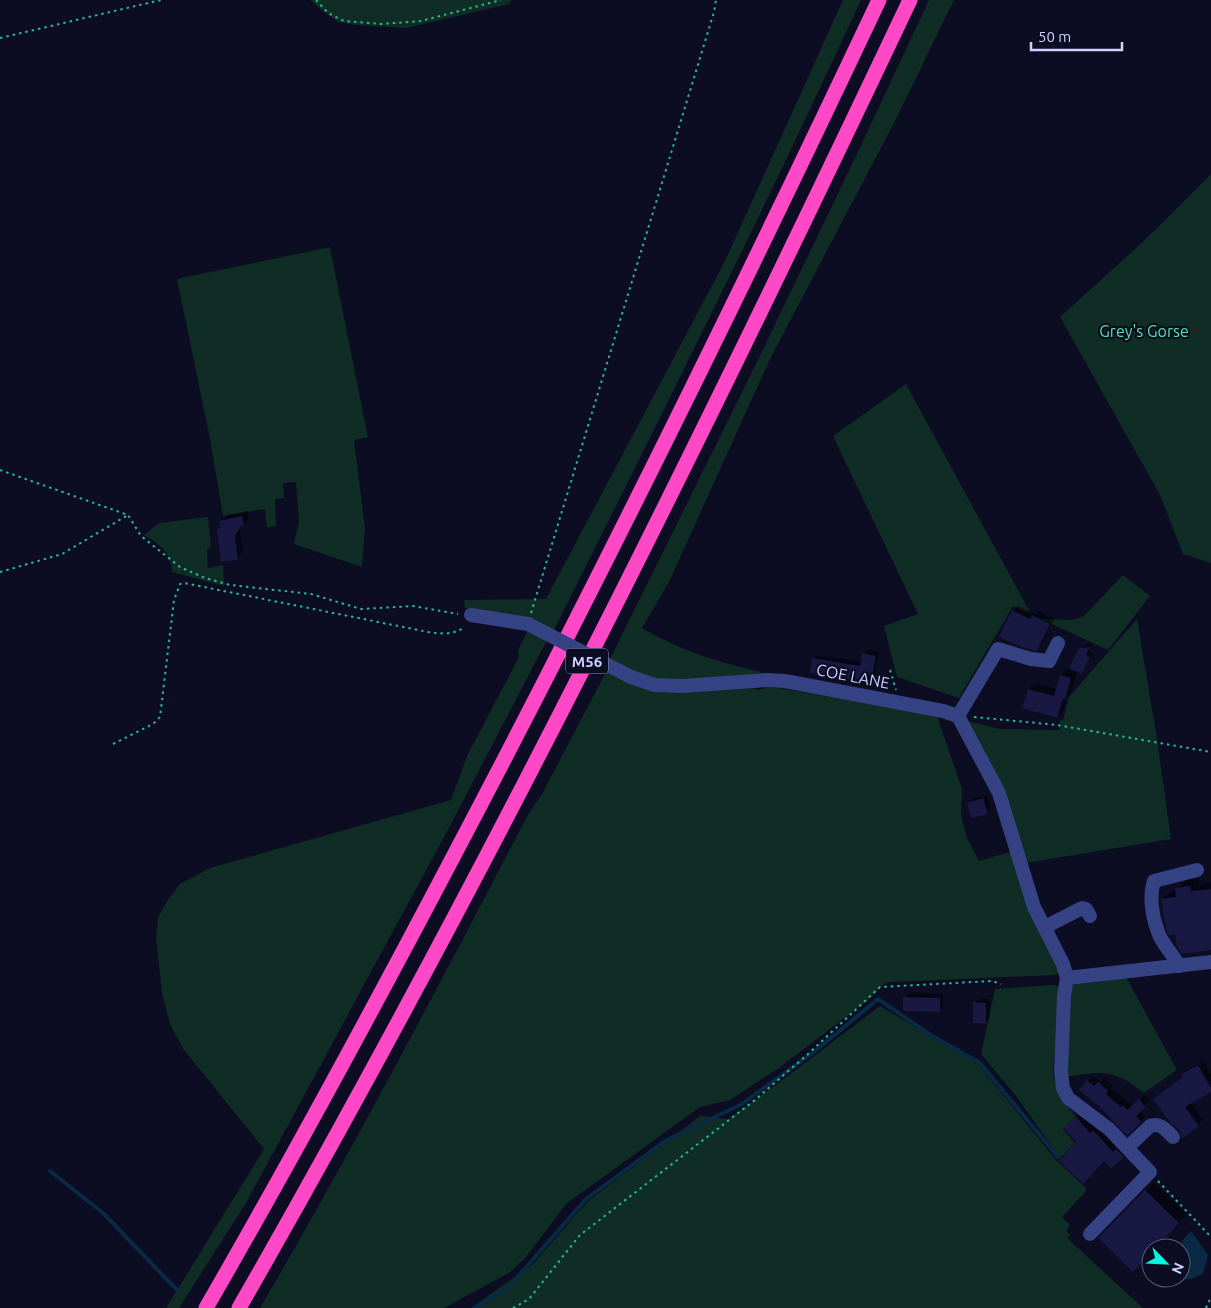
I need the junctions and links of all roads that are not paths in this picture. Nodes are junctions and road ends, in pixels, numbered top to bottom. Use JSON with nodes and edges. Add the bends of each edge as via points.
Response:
{"nodes":[{"id":1,"x":879,"y":0,"type":"edge"},
{"id":2,"x":910,"y":0,"type":"edge"},
{"id":3,"x":472,"y":615,"type":"road end"},
{"id":4,"x":1058,"y":643,"type":"dead end"},
{"id":5,"x":958,"y":716,"type":"junction"},
{"id":6,"x":1197,"y":870,"type":"dead end"},
{"id":7,"x":1090,"y":916,"type":"dead end"},
{"id":8,"x":1044,"y":927,"type":"junction"},
{"id":9,"x":1211,"y":962,"type":"edge"},
{"id":10,"x":1179,"y":966,"type":"junction"},
{"id":11,"x":1067,"y":978,"type":"junction"},
{"id":12,"x":1173,"y":1137,"type":"dead end"},
{"id":13,"x":1127,"y":1148,"type":"junction"},
{"id":14,"x":1090,"y":1234,"type":"dead end"},
{"id":15,"x":235,"y":1258,"type":"junction"},
{"id":16,"x":200,"y":1308,"type":"edge"},
{"id":17,"x":206,"y":1308,"type":"edge"},
{"id":18,"x":239,"y":1308,"type":"edge"}],
"edges":[{"from":1,"to":15,"type":"highway","number":"M56","via":[[720,334],[565,642],[374,1006]]},
{"from":2,"to":18,"type":"highway","number":"M56","via":[[744,348],[582,672],[318,1170]]},
{"from":3,"to":5,"type":"street","name":"COE LANE","bridge":true,"via":[[528,624],[630,677],[655,685],[785,681]]},
{"from":4,"to":5,"type":"street","via":[[1049,661],[998,649]]},
{"from":5,"to":8,"type":"street","via":[[999,792],[1034,907]]},
{"from":6,"to":10,"type":"street","via":[[1154,880],[1150,895],[1158,933]]},
{"from":7,"to":8,"type":"street","via":[[1082,908]]},
{"from":8,"to":11,"type":"street"},
{"from":9,"to":10,"type":"street"},
{"from":10,"to":11,"type":"street"},
{"from":11,"to":13,"type":"street","via":[[1061,1072],[1063,1088],[1068,1098],[1109,1129]]},
{"from":12,"to":13,"type":"street","via":[[1155,1124]]},
{"from":13,"to":14,"type":"street","via":[[1150,1172]]},
{"from":15,"to":16,"type":"highway"},
{"from":15,"to":17,"type":"highway","number":"M56"}]}
